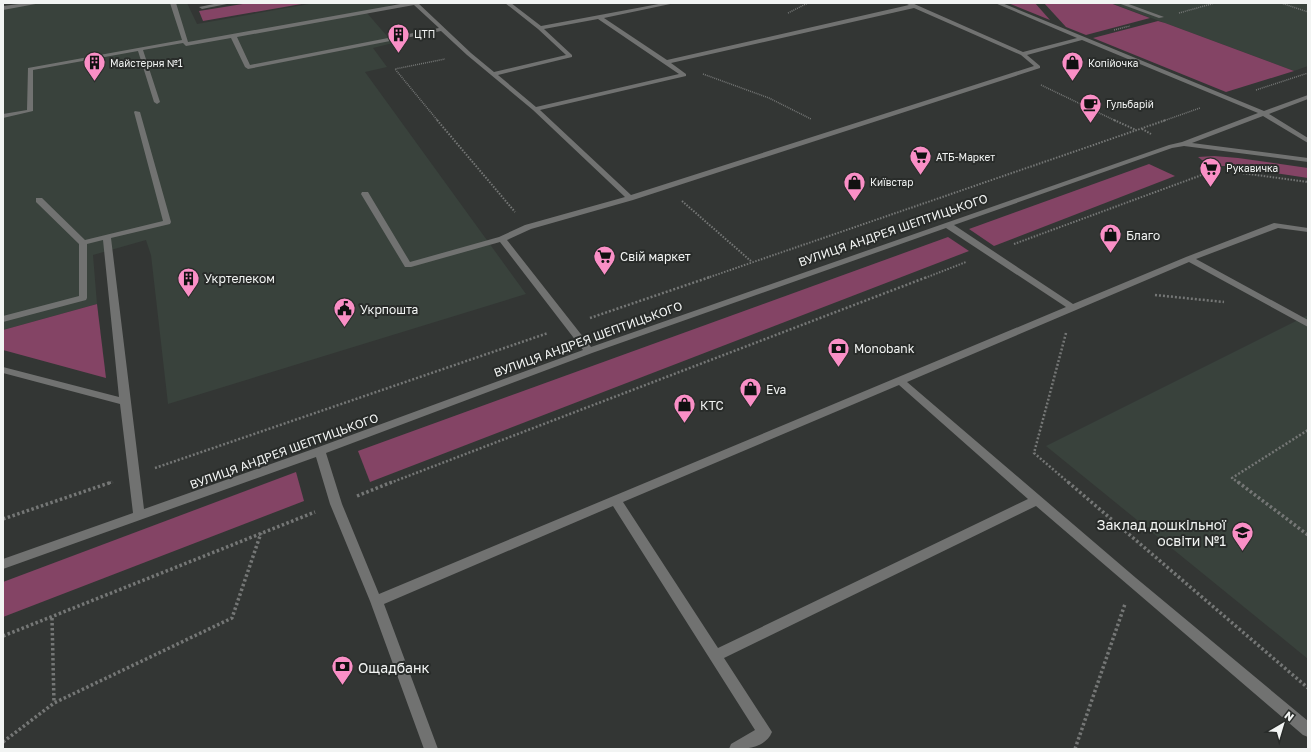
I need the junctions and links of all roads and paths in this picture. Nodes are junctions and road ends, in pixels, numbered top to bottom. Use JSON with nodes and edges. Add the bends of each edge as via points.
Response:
{"nodes":[{"id":1,"x":38,"y":3,"type":"edge"},
{"id":2,"x":172,"y":3,"type":"edge"},
{"id":3,"x":230,"y":3,"type":"edge"},
{"id":4,"x":415,"y":3,"type":"edge"},
{"id":5,"x":508,"y":3,"type":"edge"},
{"id":6,"x":672,"y":3,"type":"edge"},
{"id":7,"x":908,"y":3,"type":"edge"},
{"id":8,"x":998,"y":3,"type":"edge"},
{"id":9,"x":1121,"y":3,"type":"edge"},
{"id":10,"x":1281,"y":3,"type":"edge"},
{"id":11,"x":914,"y":6,"type":"junction"},
{"id":12,"x":3,"y":8,"type":"edge"},
{"id":13,"x":202,"y":8,"type":"dead end"},
{"id":14,"x":1308,"y":12,"type":"edge"},
{"id":15,"x":598,"y":16,"type":"junction"},
{"id":16,"x":1161,"y":17,"type":"dead end"},
{"id":17,"x":540,"y":28,"type":"junction"},
{"id":18,"x":443,"y":29,"type":"junction"},
{"id":19,"x":233,"y":35,"type":"junction"},
{"id":20,"x":1082,"y":38,"type":"junction"},
{"id":21,"x":184,"y":41,"type":"junction"},
{"id":22,"x":140,"y":49,"type":"junction"},
{"id":23,"x":469,"y":54,"type":"junction"},
{"id":24,"x":1023,"y":54,"type":"junction"},
{"id":25,"x":666,"y":62,"type":"junction"},
{"id":26,"x":1308,"y":73,"type":"edge"},
{"id":27,"x":494,"y":74,"type":"junction"},
{"id":28,"x":1016,"y":74,"type":"junction"},
{"id":29,"x":684,"y":75,"type":"junction"},
{"id":30,"x":1308,"y":97,"type":"edge"},
{"id":31,"x":1230,"y":98,"type":"junction"},
{"id":32,"x":157,"y":102,"type":"dead end"},
{"id":33,"x":535,"y":109,"type":"junction"},
{"id":34,"x":137,"y":112,"type":"dead end"},
{"id":35,"x":1263,"y":113,"type":"junction"},
{"id":36,"x":3,"y":116,"type":"edge"},
{"id":37,"x":1136,"y":130,"type":"junction"},
{"id":38,"x":836,"y":132,"type":"junction"},
{"id":39,"x":1308,"y":141,"type":"edge"},
{"id":40,"x":1183,"y":144,"type":"junction"},
{"id":41,"x":1308,"y":160,"type":"edge"},
{"id":42,"x":1224,"y":170,"type":"dead end"},
{"id":43,"x":1232,"y":171,"type":"dead end"},
{"id":44,"x":1308,"y":182,"type":"edge"},
{"id":45,"x":664,"y":187,"type":"junction"},
{"id":46,"x":365,"y":194,"type":"dead end"},
{"id":47,"x":630,"y":198,"type":"junction"},
{"id":48,"x":39,"y":200,"type":"dead end"},
{"id":49,"x":946,"y":224,"type":"junction"},
{"id":50,"x":528,"y":227,"type":"junction"},
{"id":51,"x":1308,"y":230,"type":"edge"},
{"id":52,"x":107,"y":238,"type":"junction"},
{"id":53,"x":502,"y":239,"type":"junction"},
{"id":54,"x":83,"y":243,"type":"junction"},
{"id":55,"x":990,"y":252,"type":"junction"},
{"id":56,"x":1189,"y":259,"type":"junction"},
{"id":57,"x":753,"y":262,"type":"junction"},
{"id":58,"x":1151,"y":295,"type":"dead end"},
{"id":59,"x":1229,"y":302,"type":"dead end"},
{"id":60,"x":1072,"y":308,"type":"junction"},
{"id":61,"x":3,"y":319,"type":"edge"},
{"id":62,"x":1308,"y":324,"type":"edge"},
{"id":63,"x":568,"y":326,"type":"junction"},
{"id":64,"x":589,"y":351,"type":"junction"},
{"id":65,"x":3,"y":370,"type":"edge"},
{"id":66,"x":900,"y":381,"type":"junction"},
{"id":67,"x":125,"y":402,"type":"junction"},
{"id":68,"x":1308,"y":430,"type":"edge"},
{"id":69,"x":320,"y":451,"type":"junction"},
{"id":70,"x":133,"y":475,"type":"junction"},
{"id":71,"x":615,"y":500,"type":"junction"},
{"id":72,"x":1037,"y":500,"type":"junction"},
{"id":73,"x":336,"y":504,"type":"junction"},
{"id":74,"x":138,"y":515,"type":"junction"},
{"id":75,"x":3,"y":519,"type":"edge"},
{"id":76,"x":262,"y":532,"type":"junction"},
{"id":77,"x":1308,"y":535,"type":"edge"},
{"id":78,"x":3,"y":564,"type":"edge"},
{"id":79,"x":1132,"y":582,"type":"junction"},
{"id":80,"x":376,"y":601,"type":"junction"},
{"id":81,"x":52,"y":618,"type":"junction"},
{"id":82,"x":3,"y":636,"type":"edge"},
{"id":83,"x":715,"y":656,"type":"junction"},
{"id":84,"x":1308,"y":688,"type":"edge"},
{"id":85,"x":54,"y":703,"type":"junction"},
{"id":86,"x":1308,"y":730,"type":"edge"},
{"id":87,"x":3,"y":742,"type":"edge"},
{"id":88,"x":431,"y":749,"type":"edge"},
{"id":89,"x":736,"y":749,"type":"edge"},
{"id":90,"x":1075,"y":749,"type":"edge"}],
"edges":[{"from":1,"to":12,"type":"street"},
{"from":2,"to":21,"type":"street"},
{"from":3,"to":13,"type":"street"},
{"from":4,"to":18,"type":"street"},
{"from":4,"to":19,"type":"street"},
{"from":5,"to":17,"type":"street"},
{"from":6,"to":15,"type":"street"},
{"from":7,"to":11,"type":"street"},
{"from":8,"to":20,"type":"street"},
{"from":9,"to":16,"type":"street"},
{"from":10,"to":14,"type":"path"},
{"from":11,"to":24,"type":"street"},
{"from":11,"to":25,"type":"street"},
{"from":15,"to":17,"type":"street"},
{"from":15,"to":25,"type":"street"},
{"from":17,"to":27,"type":"street","via":[[570,56]]},
{"from":18,"to":19,"type":"street","via":[[248,67]]},
{"from":18,"to":23,"type":"street"},
{"from":19,"to":21,"type":"street","via":[[186,44]]},
{"from":20,"to":24,"type":"street"},
{"from":20,"to":31,"type":"street"},
{"from":21,"to":22,"type":"street"},
{"from":22,"to":32,"type":"street"},
{"from":22,"to":36,"type":"street","via":[[30,69],[30,111]]},
{"from":23,"to":27,"type":"street"},
{"from":23,"to":50,"type":"path","via":[[395,69]]},
{"from":24,"to":28,"type":"street","via":[[1038,67]]},
{"from":25,"to":29,"type":"street"},
{"from":26,"to":31,"type":"path"},
{"from":27,"to":33,"type":"street"},
{"from":28,"to":37,"type":"path"},
{"from":28,"to":38,"type":"street"},
{"from":29,"to":33,"type":"street"},
{"from":29,"to":38,"type":"path","via":[[698,73],[769,98]]},
{"from":30,"to":35,"type":"street","name":"ВУЛИЦЯ АНДРЕЯ ШЕПТИЦЬКОГО"},
{"from":31,"to":35,"type":"street"},
{"from":31,"to":37,"type":"path"},
{"from":33,"to":47,"type":"street"},
{"from":34,"to":52,"type":"street","via":[[167,222]]},
{"from":35,"to":39,"type":"street"},
{"from":35,"to":40,"type":"street","name":"ВУЛИЦЯ АНДРЕЯ ШЕПТИЦЬКОГО"},
{"from":37,"to":57,"type":"path"},
{"from":38,"to":45,"type":"street"},
{"from":40,"to":41,"type":"street","name":"ВУЛИЦЯ АНДРЕЯ ШЕПТИЦЬКОГО"},
{"from":40,"to":49,"type":"street","name":"ВУЛИЦЯ АНДРЕЯ ШЕПТИЦЬКОГО"},
{"from":42,"to":55,"type":"path","via":[[1216,169]]},
{"from":43,"to":44,"type":"path"},
{"from":45,"to":47,"type":"street"},
{"from":45,"to":57,"type":"path"},
{"from":46,"to":53,"type":"street","via":[[408,265]]},
{"from":47,"to":50,"type":"street"},
{"from":48,"to":54,"type":"street"},
{"from":49,"to":55,"type":"street"},
{"from":49,"to":64,"type":"street","name":"ВУЛИЦЯ АНДРЕЯ ШЕПТИЦЬКОГО"},
{"from":50,"to":53,"type":"street"},
{"from":51,"to":56,"type":"street","via":[[1277,225]]},
{"from":52,"to":54,"type":"street"},
{"from":52,"to":67,"type":"street"},
{"from":53,"to":63,"type":"street"},
{"from":54,"to":61,"type":"street","via":[[83,298]]},
{"from":55,"to":60,"type":"street"},
{"from":55,"to":73,"type":"path"},
{"from":56,"to":60,"type":"street"},
{"from":56,"to":62,"type":"street"},
{"from":57,"to":63,"type":"path"},
{"from":58,"to":59,"type":"path"},
{"from":60,"to":66,"type":"street"},
{"from":60,"to":84,"type":"path","via":[[1034,453]]},
{"from":63,"to":64,"type":"street"},
{"from":63,"to":70,"type":"path"},
{"from":64,"to":69,"type":"street","name":"ВУЛИЦЯ АНДРЕЯ ШЕПТИЦЬКОГО"},
{"from":65,"to":67,"type":"street"},
{"from":66,"to":71,"type":"street"},
{"from":66,"to":72,"type":"street"},
{"from":67,"to":70,"type":"street"},
{"from":68,"to":77,"type":"path","via":[[1232,478]]},
{"from":69,"to":73,"type":"street"},
{"from":69,"to":74,"type":"street","name":"ВУЛИЦЯ АНДРЕЯ ШЕПТИЦЬКОГО"},
{"from":70,"to":74,"type":"street"},
{"from":70,"to":75,"type":"path"},
{"from":71,"to":80,"type":"street"},
{"from":71,"to":83,"type":"street"},
{"from":72,"to":79,"type":"street"},
{"from":72,"to":83,"type":"street"},
{"from":73,"to":76,"type":"path"},
{"from":73,"to":80,"type":"street"},
{"from":74,"to":78,"type":"street","name":"ВУЛИЦЯ АНДРЕЯ ШЕПТИЦЬКОГО"},
{"from":76,"to":81,"type":"path"},
{"from":76,"to":85,"type":"path","via":[[232,618]]},
{"from":79,"to":86,"type":"street"},
{"from":79,"to":90,"type":"path"},
{"from":80,"to":88,"type":"street"},
{"from":81,"to":82,"type":"path"},
{"from":81,"to":85,"type":"path"},
{"from":83,"to":89,"type":"street","via":[[765,732]]},
{"from":85,"to":87,"type":"path"}]}
